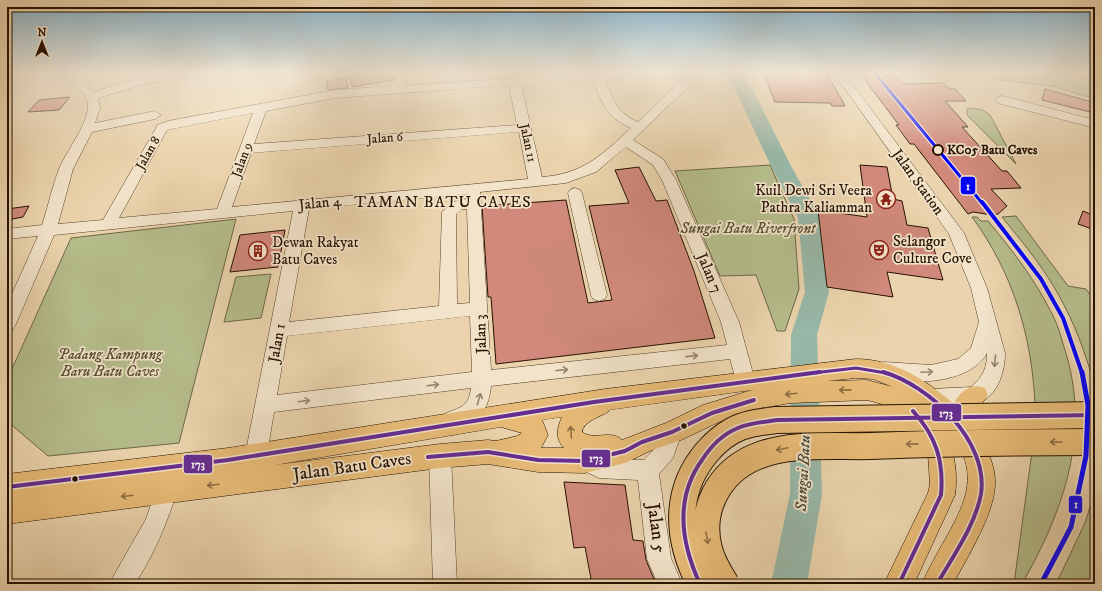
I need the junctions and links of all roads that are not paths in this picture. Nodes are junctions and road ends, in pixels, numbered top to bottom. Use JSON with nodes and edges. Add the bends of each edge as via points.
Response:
{"nodes":[{"id":1,"x":93,"y":100,"type":"edge"},
{"id":2,"x":303,"y":100,"type":"edge"},
{"id":3,"x":518,"y":100,"type":"edge"},
{"id":4,"x":608,"y":100,"type":"edge"},
{"id":5,"x":668,"y":100,"type":"edge"},
{"id":6,"x":858,"y":100,"type":"edge"},
{"id":7,"x":1002,"y":100,"type":"dead end"},
{"id":8,"x":261,"y":107,"type":"junction"},
{"id":9,"x":155,"y":115,"type":"dead end"},
{"id":10,"x":1095,"y":124,"type":"edge"},
{"id":11,"x":639,"y":127,"type":"junction"},
{"id":12,"x":524,"y":128,"type":"junction"},
{"id":13,"x":86,"y":129,"type":"junction"},
{"id":14,"x":625,"y":141,"type":"junction"},
{"id":15,"x":246,"y":149,"type":"junction"},
{"id":16,"x":536,"y":182,"type":"junction"},
{"id":17,"x":575,"y":194,"type":"dead end"},
{"id":18,"x":474,"y":195,"type":"junction"},
{"id":19,"x":302,"y":205,"type":"junction"},
{"id":20,"x":224,"y":212,"type":"junction"},
{"id":21,"x":108,"y":224,"type":"junction"},
{"id":22,"x":49,"y":229,"type":"junction"},
{"id":23,"x":7,"y":234,"type":"edge"},
{"id":24,"x":599,"y":296,"type":"dead end"},
{"id":25,"x":480,"y":308,"type":"junction"},
{"id":26,"x":448,"y":311,"type":"junction"},
{"id":27,"x":7,"y":324,"type":"edge"},
{"id":28,"x":987,"y":324,"type":"junction"},
{"id":29,"x":279,"y":330,"type":"junction"},
{"id":30,"x":737,"y":351,"type":"junction"},
{"id":31,"x":874,"y":369,"type":"junction"},
{"id":32,"x":482,"y":379,"type":"junction"},
{"id":33,"x":824,"y":381,"type":"junction"},
{"id":34,"x":754,"y":386,"type":"junction"},
{"id":35,"x":888,"y":395,"type":"junction"},
{"id":36,"x":976,"y":395,"type":"junction"},
{"id":37,"x":610,"y":399,"type":"junction"},
{"id":38,"x":934,"y":399,"type":"junction"},
{"id":39,"x":266,"y":405,"type":"junction"},
{"id":40,"x":1095,"y":415,"type":"edge"},
{"id":41,"x":501,"y":417,"type":"junction"},
{"id":42,"x":959,"y":427,"type":"junction"},
{"id":43,"x":408,"y":432,"type":"junction"},
{"id":44,"x":672,"y":432,"type":"junction"},
{"id":45,"x":642,"y":442,"type":"junction"},
{"id":46,"x":1095,"y":442,"type":"edge"},
{"id":47,"x":488,"y":452,"type":"junction"},
{"id":48,"x":440,"y":456,"type":"junction"},
{"id":49,"x":585,"y":461,"type":"junction"},
{"id":50,"x":254,"y":468,"type":"junction"},
{"id":51,"x":648,"y":471,"type":"junction"},
{"id":52,"x":7,"y":487,"type":"edge"},
{"id":53,"x":166,"y":492,"type":"junction"},
{"id":54,"x":7,"y":510,"type":"edge"},
{"id":55,"x":121,"y":584,"type":"edge"},
{"id":56,"x":445,"y":584,"type":"edge"},
{"id":57,"x":670,"y":584,"type":"edge"},
{"id":58,"x":700,"y":584,"type":"edge"},
{"id":59,"x":726,"y":584,"type":"edge"},
{"id":60,"x":899,"y":584,"type":"edge"},
{"id":61,"x":937,"y":584,"type":"edge"}],
"edges":[{"from":1,"to":13,"type":"street","via":[[94,108]]},
{"from":2,"to":8,"type":"street","name":"Jalan 8"},
{"from":3,"to":12,"type":"street","name":"Jalan 11"},
{"from":4,"to":11,"type":"street","via":[[608,106],[614,114]]},
{"from":5,"to":11,"type":"street","name":"Jalan 4"},
{"from":6,"to":28,"type":"street","name":"Jalan Station","via":[[956,233],[979,288]]},
{"from":7,"to":10,"type":"street"},
{"from":8,"to":15,"type":"street","name":"Jalan 9"},
{"from":8,"to":21,"type":"street","name":"Jalan 8","via":[[162,128]]},
{"from":9,"to":13,"type":"street"},
{"from":11,"to":14,"type":"street","name":"Jalan 4"},
{"from":12,"to":15,"type":"street","name":"Jalan 6"},
{"from":12,"to":16,"type":"street","name":"Jalan 11"},
{"from":13,"to":22,"type":"street","via":[[66,169]]},
{"from":14,"to":16,"type":"street","name":"Jalan 4","via":[[591,169],[577,176]]},
{"from":14,"to":30,"type":"street","name":"Jalan 7","via":[[658,162],[669,180],[730,322]]},
{"from":15,"to":20,"type":"street","name":"Jalan 9"},
{"from":16,"to":18,"type":"street","name":"Jalan 4"},
{"from":17,"to":24,"type":"street"},
{"from":18,"to":19,"type":"street","name":"Jalan 4"},
{"from":18,"to":25,"type":"street","name":"Jalan 3"},
{"from":18,"to":26,"type":"street","via":[[449,212]]},
{"from":19,"to":20,"type":"street","name":"Jalan 4"},
{"from":19,"to":29,"type":"street","name":"Jalan 1"},
{"from":20,"to":21,"type":"street","name":"Jalan 4"},
{"from":21,"to":22,"type":"street","name":"Jalan 4"},
{"from":22,"to":23,"type":"street","name":"Jalan 4"},
{"from":22,"to":27,"type":"street"},
{"from":25,"to":26,"type":"street"},
{"from":25,"to":32,"type":"street","name":"Jalan 3"},
{"from":26,"to":29,"type":"street"},
{"from":31,"to":28,"type":"street","name":"Jalan Station","one_way":true,"via":[[938,372],[964,365],[975,357]]},
{"from":28,"to":36,"type":"street","name":"Jalan Station","one_way":true,"via":[[996,353],[996,363],[992,377]]},
{"from":29,"to":39,"type":"street","name":"Jalan 1"},
{"from":32,"to":30,"type":"street","one_way":true},
{"from":30,"to":34,"type":"street","name":"Jalan 7"},
{"from":31,"to":33,"type":"main road","name":"Jalan Batu Caves"},
{"from":31,"to":38,"type":"main road","name":"Jalan Batu Caves","via":[[907,383]]},
{"from":39,"to":32,"type":"street","one_way":true},
{"from":43,"to":32,"type":"street","name":"Jalan 3","one_way":true,"via":[[475,409],[480,401]]},
{"from":33,"to":34,"type":"main road","name":"Jalan Batu Caves"},
{"from":35,"to":33,"type":"main road","name":"Jalan Batu Caves","one_way":true},
{"from":34,"to":37,"type":"main road","name":"Jalan Batu Caves"},
{"from":34,"to":44,"type":"main road","name":"Jalan Batu Caves","via":[[712,413]]},
{"from":35,"to":38,"type":"street"},
{"from":35,"to":60,"type":"main road","name":"Jalan Batu Caves","via":[[903,403],[924,422],[937,441],[943,465],[944,484],[941,495]]},
{"from":36,"to":38,"type":"street"},
{"from":36,"to":42,"type":"main road","via":[[965,407]]},
{"from":37,"to":41,"type":"main road","name":"Jalan Batu Caves"},
{"from":45,"to":37,"type":"main road","one_way":true,"via":[[594,448],[580,445],[570,437],[570,424],[575,419]]},
{"from":38,"to":42,"type":"main road","name":"Jalan Batu Caves"},
{"from":39,"to":50,"type":"street","name":"Jalan 1"},
{"from":40,"to":58,"type":"main road","bridge":true,"via":[[778,420],[752,424],[728,433],[705,453],[686,484],[682,505],[682,528],[688,556]]},
{"from":41,"to":43,"type":"main road","name":"Jalan Batu Caves"},
{"from":41,"to":47,"type":"main road","via":[[528,422],[534,436],[525,446]]},
{"from":42,"to":61,"type":"main road","name":"Jalan Batu Caves","via":[[974,451],[982,484],[975,509]]},
{"from":43,"to":50,"type":"main road","name":"Jalan Batu Caves"},
{"from":44,"to":45,"type":"main road","name":"Jalan Batu Caves"},
{"from":44,"to":51,"type":"street","via":[[666,451]]},
{"from":45,"to":49,"type":"main road","name":"Jalan Batu Caves","via":[[625,451]]},
{"from":46,"to":59,"type":"main road","one_way":true,"bridge":true,"via":[[986,442],[797,448],[770,452],[751,459],[732,471],[717,486],[707,514],[706,530],[710,552],[719,575]]},
{"from":47,"to":48,"type":"main road","name":"Jalan Batu Caves"},
{"from":47,"to":49,"type":"main road","name":"Jalan Batu Caves","via":[[538,460]]},
{"from":48,"to":50,"type":"main road","name":"Jalan Batu Caves"},
{"from":48,"to":56,"type":"street"},
{"from":49,"to":51,"type":"street","via":[[593,467],[605,470]]},
{"from":50,"to":52,"type":"main road","name":"Jalan Batu Caves"},
{"from":50,"to":53,"type":"main road","name":"Jalan Batu Caves","one_way":true},
{"from":51,"to":57,"type":"street","name":"Jalan 5","via":[[659,559]]},
{"from":53,"to":54,"type":"main road","name":"Jalan Batu Caves","one_way":true},
{"from":53,"to":55,"type":"street","via":[[156,522],[138,558]]}]}
